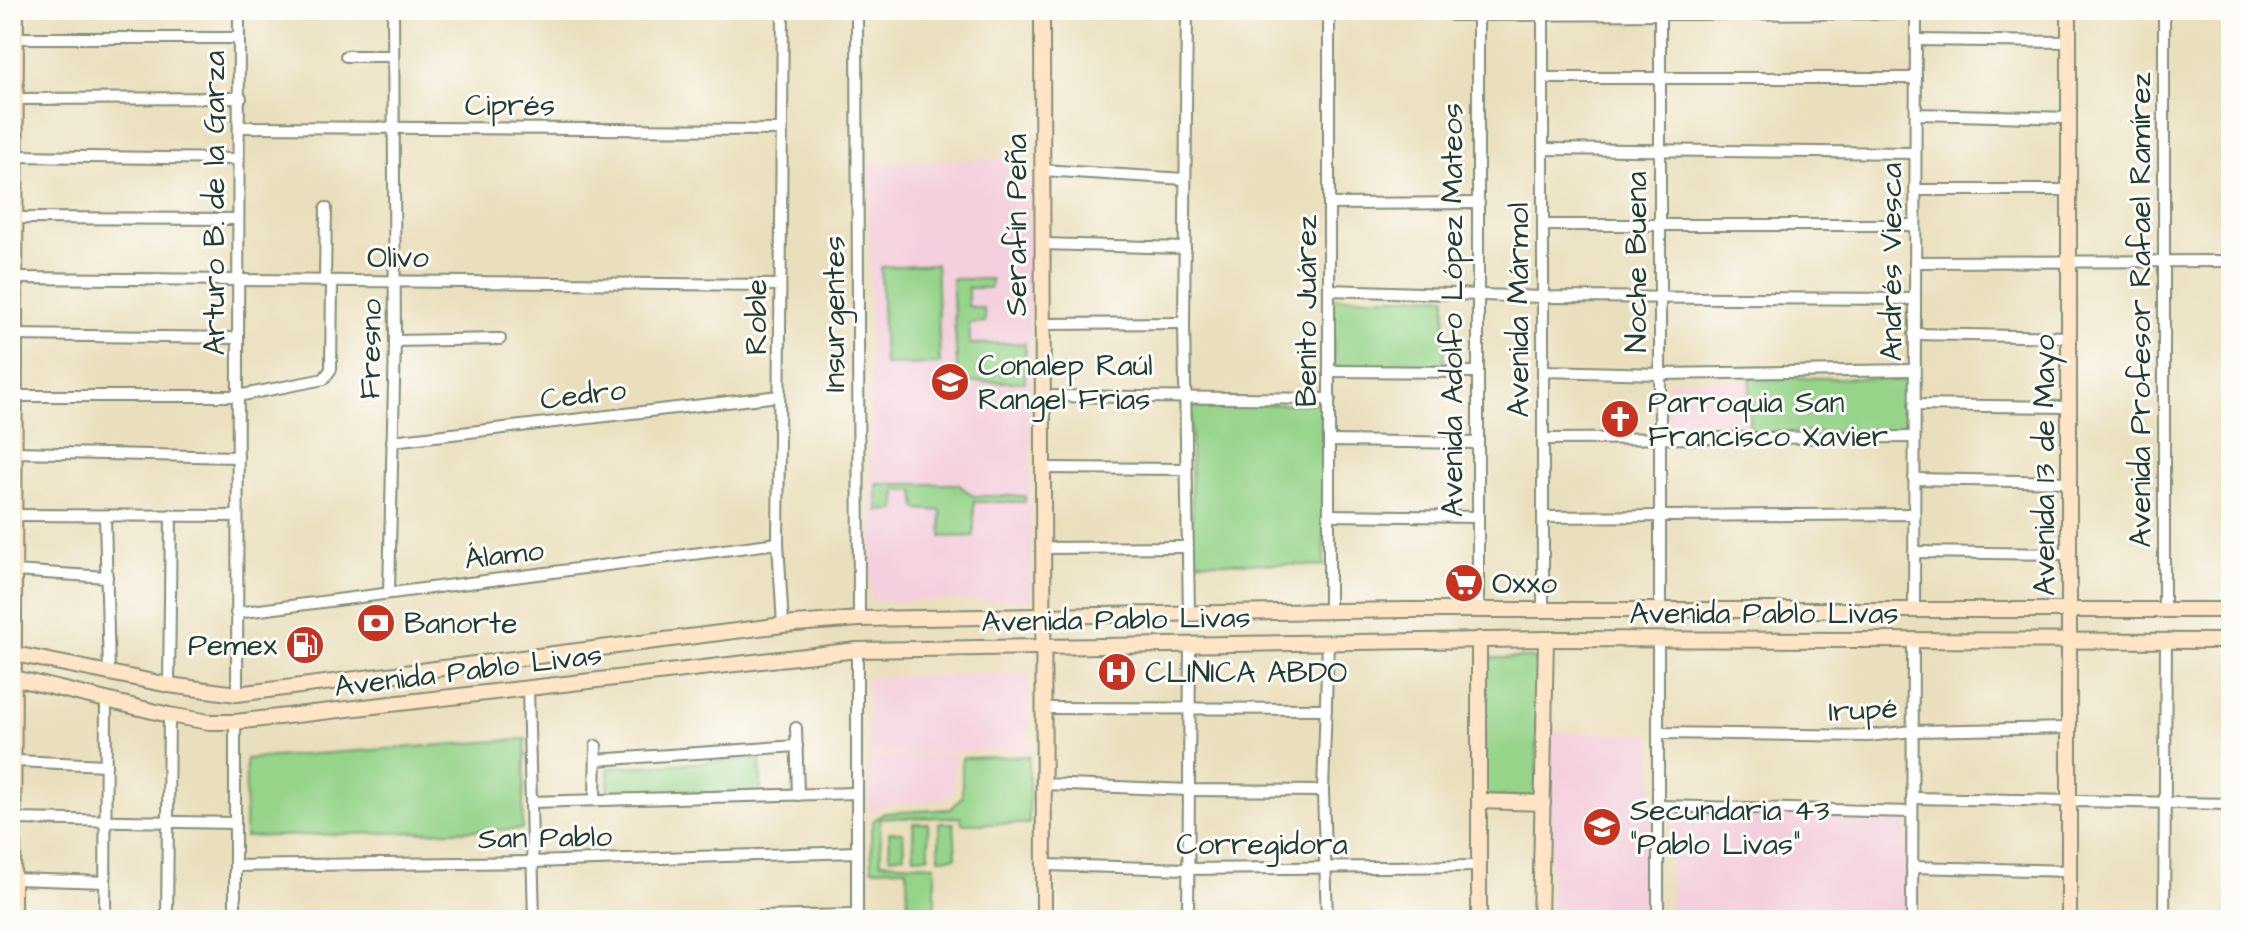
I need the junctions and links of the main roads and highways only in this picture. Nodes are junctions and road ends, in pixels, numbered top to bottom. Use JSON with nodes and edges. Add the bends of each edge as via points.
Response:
{"nodes":[{"id":1,"x":16,"y":10,"type":"edge"},
{"id":2,"x":1042,"y":10,"type":"edge"},
{"id":3,"x":2069,"y":10,"type":"edge"},
{"id":4,"x":12,"y":311,"type":"edge"},
{"id":5,"x":2070,"y":609,"type":"junction"},
{"id":6,"x":2231,"y":610,"type":"edge"},
{"id":7,"x":1044,"y":616,"type":"junction"},
{"id":8,"x":1479,"y":639,"type":"junction"},
{"id":9,"x":1546,"y":639,"type":"junction"},
{"id":10,"x":2070,"y":640,"type":"junction"},
{"id":11,"x":2231,"y":641,"type":"edge"},
{"id":12,"x":1044,"y":646,"type":"junction"},
{"id":13,"x":12,"y":653,"type":"edge"},
{"id":14,"x":12,"y":678,"type":"edge"},
{"id":15,"x":13,"y":713,"type":"edge"},
{"id":16,"x":1480,"y":801,"type":"junction"},
{"id":17,"x":1543,"y":803,"type":"junction"},
{"id":18,"x":13,"y":920,"type":"edge"},
{"id":19,"x":1044,"y":920,"type":"edge"},
{"id":20,"x":1479,"y":920,"type":"edge"},
{"id":21,"x":1540,"y":920,"type":"edge"},
{"id":22,"x":2069,"y":920,"type":"edge"}],
"edges":[{"from":1,"to":4,"type":"main road"},
{"from":2,"to":7,"type":"main road","name":"Serafín Peña"},
{"from":3,"to":5,"type":"main road","name":"Avenida 13 de Mayo"},
{"from":4,"to":13,"type":"main road"},
{"from":5,"to":6,"type":"main road","name":"Avenida Pablo Livas"},
{"from":5,"to":7,"type":"main road","name":"Avenida Pablo Livas"},
{"from":5,"to":10,"type":"main road","name":"Avenida 13 de Mayo"},
{"from":7,"to":12,"type":"main road","name":"Serafín Peña"},
{"from":7,"to":13,"type":"main road","name":"Avenida Pablo Livas","via":[[783,625],[237,694]]},
{"from":8,"to":9,"type":"main road","name":"Avenida Pablo Livas"},
{"from":8,"to":12,"type":"main road","name":"Avenida Pablo Livas"},
{"from":8,"to":16,"type":"main road"},
{"from":9,"to":10,"type":"main road","name":"Avenida Pablo Livas"},
{"from":9,"to":17,"type":"main road"},
{"from":10,"to":11,"type":"main road","name":"Avenida Pablo Livas"},
{"from":10,"to":22,"type":"main road","name":"Avenida 13 de Mayo"},
{"from":12,"to":14,"type":"main road","name":"Avenida Pablo Livas","via":[[857,650],[235,722],[169,715]]},
{"from":12,"to":19,"type":"main road","name":"Serafín Peña"},
{"from":13,"to":14,"type":"main road"},
{"from":14,"to":15,"type":"main road"},
{"from":15,"to":18,"type":"main road"},
{"from":16,"to":17,"type":"main road"},
{"from":16,"to":20,"type":"main road"},
{"from":17,"to":21,"type":"main road"}]}
